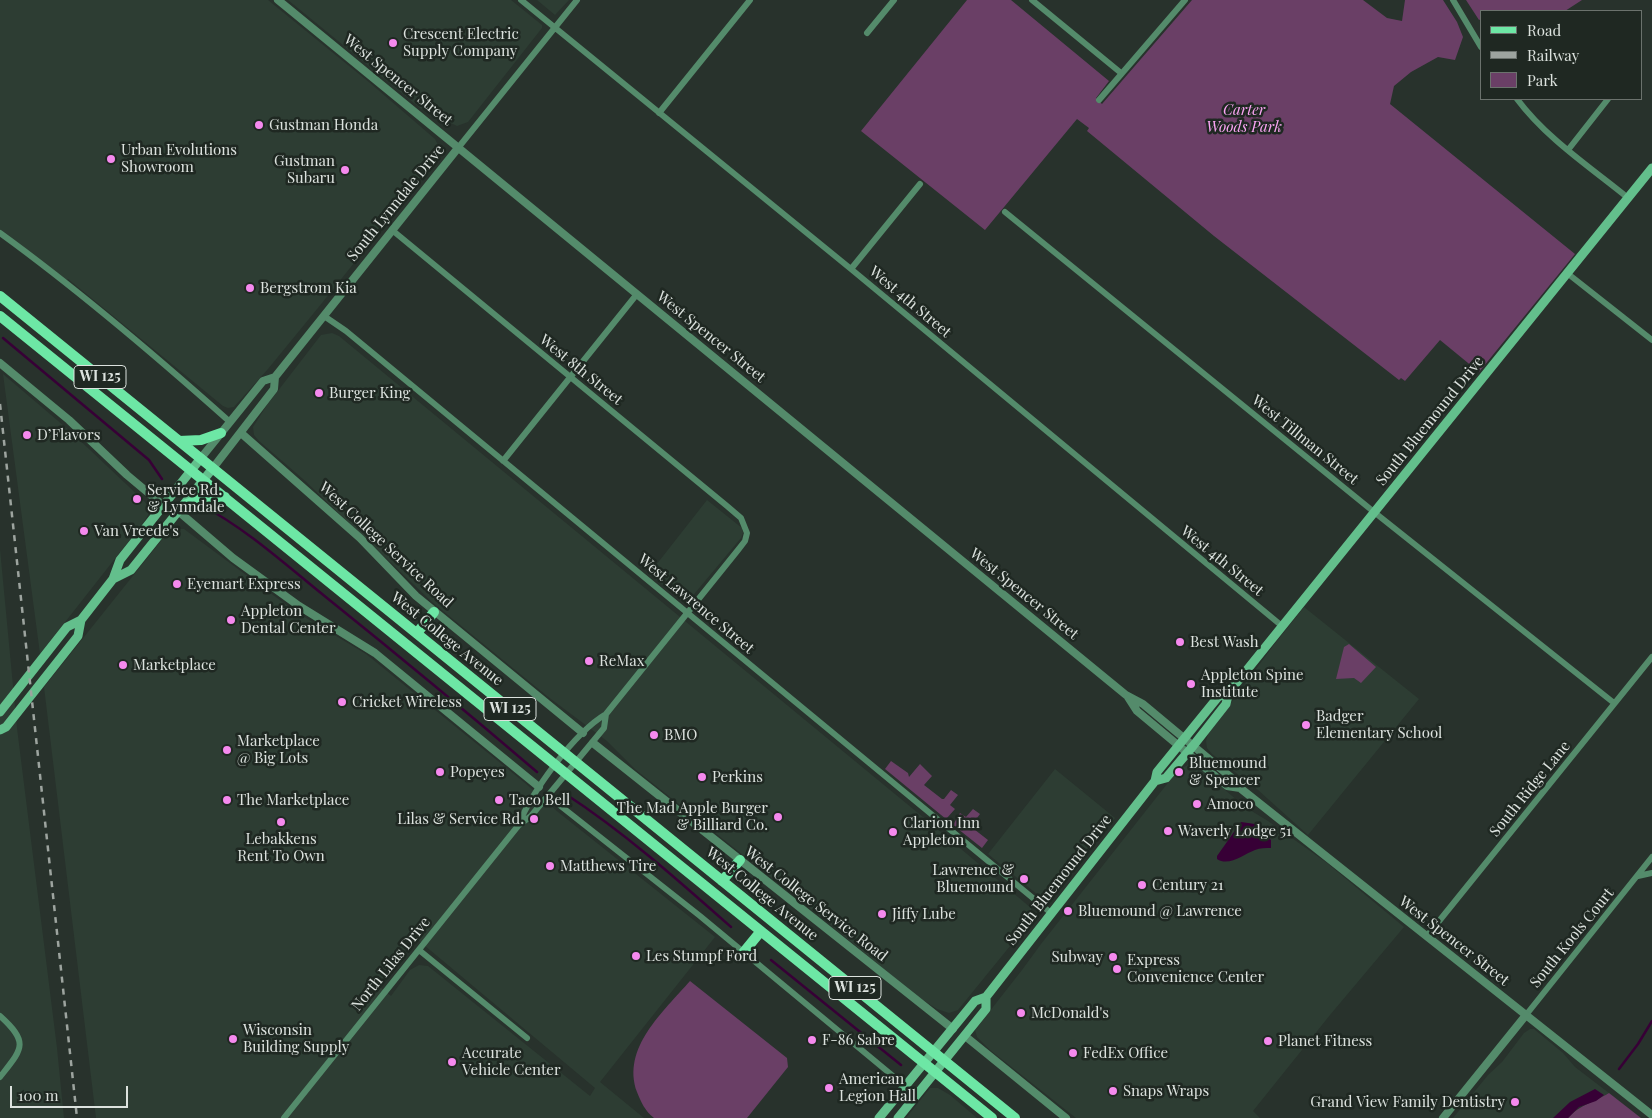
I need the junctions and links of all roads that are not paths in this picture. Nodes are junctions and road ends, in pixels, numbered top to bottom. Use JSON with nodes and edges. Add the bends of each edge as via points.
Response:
{"nodes":[{"id":1,"x":278,"y":0,"type":"edge"},
{"id":2,"x":521,"y":0,"type":"edge"},
{"id":3,"x":577,"y":0,"type":"edge"},
{"id":4,"x":750,"y":0,"type":"edge"},
{"id":5,"x":894,"y":0,"type":"edge"},
{"id":6,"x":1032,"y":0,"type":"edge"},
{"id":7,"x":1184,"y":0,"type":"edge"},
{"id":8,"x":1453,"y":0,"type":"edge"},
{"id":9,"x":555,"y":27,"type":"junction"},
{"id":10,"x":867,"y":33,"type":"dead end"},
{"id":11,"x":1480,"y":45,"type":"edge"},
{"id":12,"x":1121,"y":73,"type":"junction"},
{"id":13,"x":1099,"y":100,"type":"dead end"},
{"id":14,"x":1518,"y":100,"type":"edge"},
{"id":15,"x":1607,"y":100,"type":"edge"},
{"id":16,"x":659,"y":113,"type":"junction"},
{"id":17,"x":458,"y":148,"type":"junction"},
{"id":18,"x":1568,"y":150,"type":"junction"},
{"id":19,"x":1652,"y":168,"type":"edge"},
{"id":20,"x":920,"y":184,"type":"dead end"},
{"id":21,"x":1628,"y":198,"type":"junction"},
{"id":22,"x":1005,"y":212,"type":"dead end"},
{"id":23,"x":392,"y":230,"type":"junction"},
{"id":24,"x":0,"y":233,"type":"edge"},
{"id":25,"x":850,"y":269,"type":"junction"},
{"id":26,"x":1567,"y":273,"type":"junction"},
{"id":27,"x":637,"y":294,"type":"junction"},
{"id":28,"x":0,"y":296,"type":"edge"},
{"id":29,"x":0,"y":316,"type":"edge"},
{"id":30,"x":324,"y":316,"type":"junction"},
{"id":31,"x":1652,"y":340,"type":"edge"},
{"id":32,"x":0,"y":363,"type":"edge"},
{"id":33,"x":275,"y":377,"type":"junction"},
{"id":34,"x":570,"y":377,"type":"junction"},
{"id":35,"x":230,"y":422,"type":"junction"},
{"id":36,"x":241,"y":432,"type":"junction"},
{"id":37,"x":221,"y":433,"type":"junction"},
{"id":38,"x":179,"y":441,"type":"junction"},
{"id":39,"x":201,"y":458,"type":"junction"},
{"id":40,"x":503,"y":461,"type":"junction"},
{"id":41,"x":212,"y":468,"type":"junction"},
{"id":42,"x":192,"y":470,"type":"junction"},
{"id":43,"x":204,"y":479,"type":"junction"},
{"id":44,"x":225,"y":497,"type":"junction"},
{"id":45,"x":164,"y":506,"type":"junction"},
{"id":46,"x":181,"y":508,"type":"junction"},
{"id":47,"x":1374,"y":512,"type":"junction"},
{"id":48,"x":113,"y":579,"type":"junction"},
{"id":49,"x":434,"y":612,"type":"junction"},
{"id":50,"x":687,"y":613,"type":"junction"},
{"id":51,"x":81,"y":620,"type":"junction"},
{"id":52,"x":1282,"y":626,"type":"junction"},
{"id":53,"x":417,"y":633,"type":"junction"},
{"id":54,"x":1652,"y":657,"type":"edge"},
{"id":55,"x":1229,"y":691,"type":"junction"},
{"id":56,"x":1614,"y":703,"type":"junction"},
{"id":57,"x":0,"y":712,"type":"edge"},
{"id":58,"x":606,"y":714,"type":"junction"},
{"id":59,"x":0,"y":730,"type":"edge"},
{"id":60,"x":583,"y":734,"type":"junction"},
{"id":61,"x":1181,"y":742,"type":"junction"},
{"id":62,"x":593,"y":743,"type":"junction"},
{"id":63,"x":1190,"y":750,"type":"junction"},
{"id":64,"x":565,"y":753,"type":"junction"},
{"id":65,"x":576,"y":763,"type":"junction"},
{"id":66,"x":556,"y":765,"type":"junction"},
{"id":67,"x":567,"y":774,"type":"junction"},
{"id":68,"x":1155,"y":781,"type":"junction"},
{"id":69,"x":539,"y":787,"type":"junction"},
{"id":70,"x":548,"y":796,"type":"junction"},
{"id":71,"x":518,"y":826,"type":"junction"},
{"id":72,"x":1652,"y":857,"type":"edge"},
{"id":73,"x":740,"y":860,"type":"junction"},
{"id":74,"x":1652,"y":873,"type":"edge"},
{"id":75,"x":1638,"y":876,"type":"junction"},
{"id":76,"x":722,"y":881,"type":"junction"},
{"id":77,"x":1051,"y":913,"type":"junction"},
{"id":78,"x":760,"y":931,"type":"junction"},
{"id":79,"x":1428,"y":936,"type":"junction"},
{"id":80,"x":419,"y":950,"type":"junction"},
{"id":81,"x":743,"y":953,"type":"junction"},
{"id":82,"x":986,"y":997,"type":"junction"},
{"id":83,"x":1526,"y":1015,"type":"junction"},
{"id":84,"x":0,"y":1016,"type":"edge"},
{"id":85,"x":952,"y":1029,"type":"junction"},
{"id":86,"x":965,"y":1036,"type":"junction"},
{"id":87,"x":527,"y":1038,"type":"dead end"},
{"id":88,"x":933,"y":1052,"type":"junction"},
{"id":89,"x":944,"y":1060,"type":"junction"},
{"id":90,"x":924,"y":1062,"type":"junction"},
{"id":91,"x":935,"y":1071,"type":"junction"},
{"id":92,"x":0,"y":1077,"type":"edge"},
{"id":93,"x":905,"y":1086,"type":"junction"},
{"id":94,"x":1652,"y":1115,"type":"edge"},
{"id":95,"x":284,"y":1118,"type":"edge"},
{"id":96,"x":879,"y":1118,"type":"edge"},
{"id":97,"x":898,"y":1118,"type":"edge"},
{"id":98,"x":992,"y":1118,"type":"edge"},
{"id":99,"x":1015,"y":1118,"type":"edge"},
{"id":100,"x":1066,"y":1118,"type":"edge"},
{"id":101,"x":1443,"y":1118,"type":"edge"}],
"edges":[{"from":1,"to":17,"type":"street","name":"West Spencer Street"},
{"from":2,"to":9,"type":"street","name":"West 4th Street"},
{"from":3,"to":9,"type":"street","name":"South Lynndale Drive"},
{"from":4,"to":16,"type":"street"},
{"from":5,"to":10,"type":"street"},
{"from":6,"to":12,"type":"street"},
{"from":7,"to":12,"type":"street"},
{"from":8,"to":11,"type":"street"},
{"from":9,"to":16,"type":"street","name":"West 4th Street"},
{"from":9,"to":17,"type":"street","name":"South Lynndale Drive"},
{"from":12,"to":13,"type":"street"},
{"from":14,"to":18,"type":"street","via":[[1538,124]]},
{"from":15,"to":18,"type":"street"},
{"from":16,"to":25,"type":"street","name":"West 4th Street"},
{"from":17,"to":23,"type":"street","name":"South Lynndale Drive"},
{"from":17,"to":27,"type":"street","name":"West Spencer Street"},
{"from":18,"to":21,"type":"street"},
{"from":19,"to":21,"type":"main road","name":"South Bluemound Drive"},
{"from":20,"to":25,"type":"street"},
{"from":21,"to":26,"type":"main road","name":"South Bluemound Drive"},
{"from":22,"to":47,"type":"street","name":"West Tillman Street"},
{"from":23,"to":30,"type":"street","name":"South Lynndale Drive"},
{"from":23,"to":34,"type":"street","name":"West 8th Street"},
{"from":24,"to":35,"type":"street","via":[[126,332]]},
{"from":25,"to":52,"type":"street","name":"West 4th Street"},
{"from":26,"to":31,"type":"street"},
{"from":26,"to":47,"type":"main road","name":"South Bluemound Drive"},
{"from":27,"to":34,"type":"street"},
{"from":27,"to":61,"type":"street","name":"West Spencer Street","via":[[1126,695],[1142,704]]},
{"from":28,"to":38,"type":"main road","name":"West College Avenue","number":"WI 125"},
{"from":29,"to":42,"type":"main road","name":"West College Avenue","number":"WI 125"},
{"from":30,"to":33,"type":"street","name":"South Lynndale Drive"},
{"from":30,"to":40,"type":"street","name":"West Lawrence Street"},
{"from":32,"to":45,"type":"street"},
{"from":33,"to":35,"type":"street","name":"South Lynndale Drive","via":[[263,381]]},
{"from":33,"to":36,"type":"street","name":"South Lynndale Drive","via":[[274,389]]},
{"from":34,"to":40,"type":"street"},
{"from":34,"to":50,"type":"street","name":"West 8th Street","via":[[744,523],[747,533],[744,541]]},
{"from":35,"to":37,"type":"street","name":"South Lynndale Drive"},
{"from":36,"to":41,"type":"street","name":"South Lynndale Drive"},
{"from":36,"to":49,"type":"street","name":"West College Service Road","via":[[353,531]]},
{"from":37,"to":38,"type":"main road","via":[[201,440]]},
{"from":37,"to":39,"type":"street","name":"South Lynndale Drive"},
{"from":38,"to":39,"type":"main road","name":"West College Avenue","number":"WI 125"},
{"from":39,"to":41,"type":"main road","name":"West College Avenue","number":"WI 125"},
{"from":39,"to":42,"type":"main road"},
{"from":40,"to":50,"type":"street","name":"West Lawrence Street"},
{"from":41,"to":43,"type":"main road"},
{"from":41,"to":53,"type":"main road","name":"West College Avenue","number":"WI 125"},
{"from":42,"to":43,"type":"main road","name":"West College Avenue","number":"WI 125"},
{"from":42,"to":45,"type":"main road"},
{"from":43,"to":44,"type":"main road","name":"West College Avenue","number":"WI 125"},
{"from":43,"to":46,"type":"main road"},
{"from":44,"to":46,"type":"main road","via":[[206,497]]},
{"from":44,"to":66,"type":"main road","name":"West College Avenue","number":"WI 125"},
{"from":45,"to":48,"type":"main road","via":[[120,560]]},
{"from":46,"to":48,"type":"main road","via":[[131,570]]},
{"from":46,"to":69,"type":"street","via":[[233,558],[299,606],[375,652]]},
{"from":47,"to":52,"type":"main road","name":"South Bluemound Drive"},
{"from":47,"to":56,"type":"street","name":"West Tillman Street"},
{"from":48,"to":51,"type":"main road"},
{"from":49,"to":53,"type":"main road"},
{"from":49,"to":60,"type":"street","name":"West College Service Road"},
{"from":50,"to":58,"type":"street"},
{"from":50,"to":77,"type":"street","name":"West Lawrence Street"},
{"from":51,"to":57,"type":"main road","via":[[67,627]]},
{"from":51,"to":59,"type":"main road","via":[[78,636],[6,727]]},
{"from":52,"to":55,"type":"main road","name":"South Bluemound Drive"},
{"from":53,"to":64,"type":"main road","name":"West College Avenue","number":"WI 125"},
{"from":54,"to":56,"type":"street","name":"South Ridge Lane"},
{"from":55,"to":61,"type":"main road","name":"South Bluemound Drive","via":[[1218,697]]},
{"from":55,"to":63,"type":"main road","name":"South Bluemound Drive","via":[[1226,704]]},
{"from":56,"to":79,"type":"street","name":"South Ridge Lane"},
{"from":58,"to":60,"type":"street","name":"North Lilas Drive"},
{"from":58,"to":62,"type":"street","name":"North Lilas Drive","via":[[604,728]]},
{"from":60,"to":64,"type":"street","name":"North Lilas Drive"},
{"from":61,"to":63,"type":"street","name":"West Spencer Street"},
{"from":61,"to":68,"type":"main road","name":"South Bluemound Drive","via":[[1157,772]]},
{"from":62,"to":65,"type":"street","name":"North Lilas Drive"},
{"from":62,"to":73,"type":"street","name":"West College Service Road"},
{"from":63,"to":68,"type":"main road","name":"South Bluemound Drive","via":[[1166,778]]},
{"from":63,"to":79,"type":"street","name":"West Spencer Street","via":[[1227,786],[1240,788]]},
{"from":64,"to":65,"type":"main road","name":"West College Avenue","number":"WI 125"},
{"from":64,"to":66,"type":"street","name":"North Lilas Drive"},
{"from":65,"to":67,"type":"street","name":"North Lilas Drive"},
{"from":65,"to":76,"type":"main road","name":"West College Avenue","number":"WI 125"},
{"from":66,"to":67,"type":"main road","name":"West College Avenue","number":"WI 125"},
{"from":66,"to":69,"type":"street","name":"North Lilas Drive"},
{"from":67,"to":70,"type":"street","name":"North Lilas Drive"},
{"from":67,"to":78,"type":"main road","name":"West College Avenue","number":"WI 125"},
{"from":68,"to":77,"type":"main road","name":"South Bluemound Drive"},
{"from":69,"to":71,"type":"street","name":"North Lilas Drive"},
{"from":70,"to":71,"type":"street","name":"North Lilas Drive","via":[[532,816]]},
{"from":70,"to":81,"type":"street"},
{"from":71,"to":80,"type":"street","name":"North Lilas Drive"},
{"from":72,"to":75,"type":"street","name":"South Kools Court"},
{"from":73,"to":76,"type":"main road"},
{"from":73,"to":85,"type":"street","name":"West College Service Road"},
{"from":74,"to":75,"type":"street"},
{"from":75,"to":83,"type":"street","name":"South Kools Court"},
{"from":76,"to":88,"type":"main road","name":"West College Avenue","number":"WI 125"},
{"from":77,"to":82,"type":"main road","name":"South Bluemound Drive"},
{"from":78,"to":81,"type":"main road"},
{"from":78,"to":90,"type":"main road","name":"West College Avenue","number":"WI 125"},
{"from":79,"to":83,"type":"street","name":"West Spencer Street"},
{"from":80,"to":87,"type":"street"},
{"from":80,"to":95,"type":"street","name":"North Lilas Drive"},
{"from":81,"to":93,"type":"street"},
{"from":82,"to":85,"type":"main road","name":"South Bluemound Drive","via":[[975,1001]]},
{"from":82,"to":86,"type":"main road","name":"South Bluemound Drive","via":[[986,1009]]},
{"from":83,"to":94,"type":"street","name":"West Spencer Street"},
{"from":83,"to":101,"type":"street"},
{"from":84,"to":92,"type":"street","via":[[20,1040],[18,1053]]},
{"from":85,"to":88,"type":"main road","name":"South Bluemound Drive"},
{"from":86,"to":89,"type":"main road","name":"South Bluemound Drive"},
{"from":86,"to":100,"type":"street"},
{"from":88,"to":89,"type":"main road","name":"West College Avenue","number":"WI 125"},
{"from":88,"to":90,"type":"main road","name":"South Bluemound Drive"},
{"from":89,"to":91,"type":"main road","name":"South Bluemound Drive"},
{"from":89,"to":99,"type":"main road","name":"West College Avenue","number":"WI 125"},
{"from":90,"to":91,"type":"main road","name":"West College Avenue","number":"WI 125"},
{"from":90,"to":93,"type":"main road","name":"South Bluemound Drive"},
{"from":91,"to":97,"type":"main road","name":"South Bluemound Drive"},
{"from":91,"to":98,"type":"main road","name":"West College Avenue","number":"WI 125"},
{"from":93,"to":96,"type":"main road","name":"South Bluemound Drive"}]}
